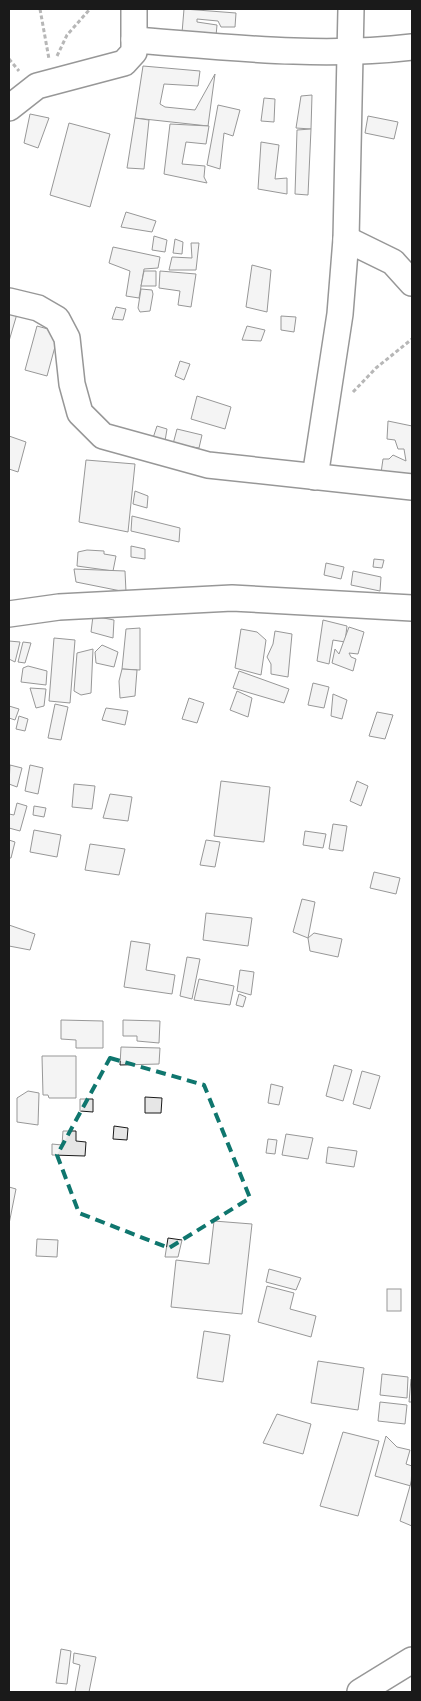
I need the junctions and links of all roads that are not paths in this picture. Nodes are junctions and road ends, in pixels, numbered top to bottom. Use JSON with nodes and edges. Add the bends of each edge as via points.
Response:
{"nodes":[{"id":1,"x":351,"y":9,"type":"edge"},
{"id":2,"x":132,"y":10,"type":"edge"},
{"id":3,"x":134,"y":40,"type":"junction"},
{"id":4,"x":412,"y":47,"type":"edge"},
{"id":5,"x":349,"y":52,"type":"junction"},
{"id":6,"x":9,"y":108,"type":"edge"},
{"id":7,"x":346,"y":239,"type":"junction"},
{"id":8,"x":412,"y":283,"type":"edge"},
{"id":9,"x":9,"y":301,"type":"edge"},
{"id":10,"x":315,"y":477,"type":"junction"},
{"id":11,"x":412,"y":487,"type":"edge"},
{"id":12,"x":412,"y":608,"type":"edge"},
{"id":13,"x":9,"y":614,"type":"edge"},
{"id":14,"x":412,"y":1660,"type":"edge"},
{"id":15,"x":360,"y":1692,"type":"edge"}],
"edges":[{"from":1,"to":5,"type":"street"},
{"from":2,"to":3,"type":"street"},
{"from":3,"to":5,"type":"street"},
{"from":3,"to":6,"type":"street","via":[[134,52],[124,63],[40,77],[37,86]]},
{"from":4,"to":5,"type":"street"},
{"from":5,"to":7,"type":"street"},
{"from":7,"to":8,"type":"street","via":[[392,262]]},
{"from":7,"to":10,"type":"street","via":[[340,314]]},
{"from":9,"to":10,"type":"street","via":[[38,308],[57,319],[67,338],[72,384],[80,413],[103,436],[208,465]]},
{"from":10,"to":11,"type":"street"},
{"from":12,"to":13,"type":"street","via":[[232,598],[59,607]]},
{"from":14,"to":15,"type":"street"}]}
